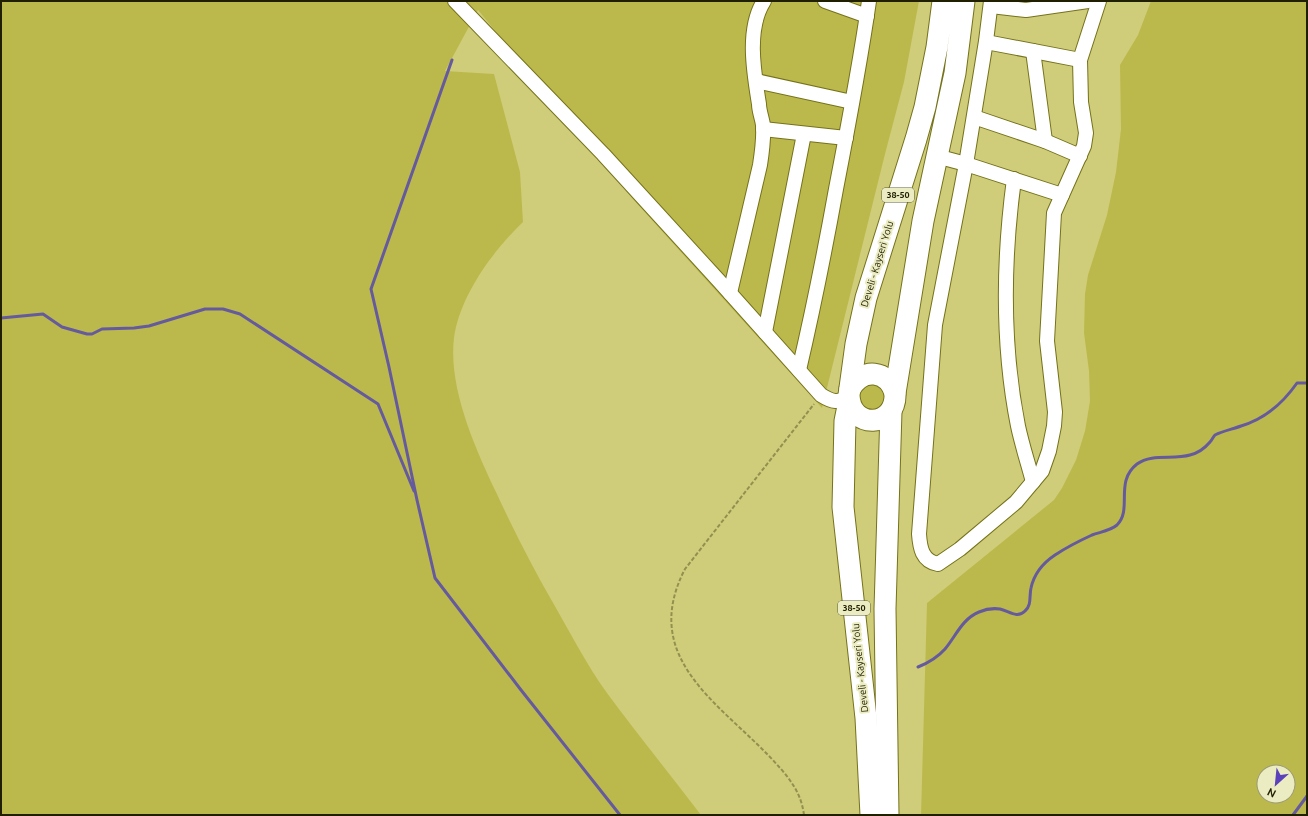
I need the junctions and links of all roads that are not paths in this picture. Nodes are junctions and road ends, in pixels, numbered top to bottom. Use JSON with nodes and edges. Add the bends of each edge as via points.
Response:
{"nodes":[{"id":1,"x":455,"y":1,"type":"edge"},
{"id":2,"x":764,"y":1,"type":"edge"},
{"id":3,"x":825,"y":1,"type":"edge"},
{"id":4,"x":869,"y":1,"type":"edge"},
{"id":5,"x":943,"y":1,"type":"edge"},
{"id":6,"x":964,"y":1,"type":"edge"},
{"id":7,"x":1088,"y":1,"type":"edge"},
{"id":8,"x":1099,"y":1,"type":"edge"},
{"id":9,"x":991,"y":4,"type":"edge"},
{"id":10,"x":1026,"y":6,"type":"edge"},
{"id":11,"x":867,"y":16,"type":"junction"},
{"id":12,"x":986,"y":42,"type":"junction"},
{"id":13,"x":1033,"y":51,"type":"junction"},
{"id":14,"x":1080,"y":60,"type":"junction"},
{"id":15,"x":756,"y":81,"type":"junction"},
{"id":16,"x":852,"y":102,"type":"junction"},
{"id":17,"x":974,"y":117,"type":"junction"},
{"id":18,"x":763,"y":129,"type":"junction"},
{"id":19,"x":804,"y":134,"type":"junction"},
{"id":20,"x":846,"y":138,"type":"junction"},
{"id":21,"x":1045,"y":141,"type":"junction"},
{"id":22,"x":936,"y":156,"type":"junction"},
{"id":23,"x":1080,"y":156,"type":"junction"},
{"id":24,"x":966,"y":164,"type":"junction"},
{"id":25,"x":1014,"y":179,"type":"junction"},
{"id":26,"x":1062,"y":195,"type":"junction"},
{"id":27,"x":730,"y":293,"type":"junction"},
{"id":28,"x":765,"y":332,"type":"junction"},
{"id":29,"x":799,"y":370,"type":"junction"},
{"id":30,"x":849,"y":395,"type":"junction"},
{"id":31,"x":893,"y":402,"type":"junction"},
{"id":32,"x":1033,"y":482,"type":"junction"},
{"id":33,"x":870,"y":815,"type":"edge"},
{"id":34,"x":888,"y":815,"type":"edge"}],
"edges":[{"from":1,"to":27,"type":"street","via":[[602,154]]},
{"from":2,"to":15,"type":"street","via":[[753,35]]},
{"from":3,"to":11,"type":"street"},
{"from":4,"to":11,"type":"street"},
{"from":5,"to":30,"type":"highway","name":"Develi - Kayseri Yolu","number":"38-50","via":[[925,108],[866,298]]},
{"from":6,"to":22,"type":"highway","number":"38-50","via":[[955,73]]},
{"from":7,"to":10,"type":"street"},
{"from":8,"to":14,"type":"street"},
{"from":9,"to":10,"type":"street"},
{"from":9,"to":12,"type":"street"},
{"from":11,"to":16,"type":"street"},
{"from":12,"to":13,"type":"street"},
{"from":12,"to":17,"type":"street"},
{"from":13,"to":14,"type":"street"},
{"from":13,"to":21,"type":"street"},
{"from":14,"to":23,"type":"street","via":[[1081,102],[1086,133]]},
{"from":15,"to":16,"type":"street"},
{"from":15,"to":18,"type":"street"},
{"from":16,"to":20,"type":"street"},
{"from":17,"to":21,"type":"street"},
{"from":17,"to":24,"type":"street"},
{"from":18,"to":19,"type":"street"},
{"from":18,"to":27,"type":"street","via":[[762,155]]},
{"from":19,"to":20,"type":"street"},
{"from":19,"to":28,"type":"street"},
{"from":20,"to":29,"type":"street"},
{"from":21,"to":23,"type":"street"},
{"from":22,"to":24,"type":"street"},
{"from":22,"to":31,"type":"highway","number":"38-50","via":[[914,269]]},
{"from":23,"to":26,"type":"street"},
{"from":24,"to":25,"type":"street"},
{"from":24,"to":32,"type":"street","via":[[935,325],[919,534],[925,557],[938,564],[960,549],[1016,502]]},
{"from":25,"to":26,"type":"street"},
{"from":25,"to":32,"type":"street","via":[[1008,241],[1007,334],[1018,426]]},
{"from":26,"to":32,"type":"street","via":[[1054,214],[1047,341],[1055,412],[1054,426],[1046,461]]},
{"from":27,"to":28,"type":"street"},
{"from":28,"to":29,"type":"street"},
{"from":29,"to":30,"type":"street","via":[[826,398],[837,401]]},
{"from":30,"to":31,"type":"highway","via":[[854,412],[864,419],[882,419]]},
{"from":30,"to":31,"type":"highway","via":[[857,379],[874,374],[890,382]]},
{"from":30,"to":33,"type":"highway","name":"Develi - Kayseri Yolu","number":"38-50","via":[[845,421],[843,508],[866,718]]},
{"from":31,"to":34,"type":"highway","number":"38-50","via":[[885,609]]}]}
